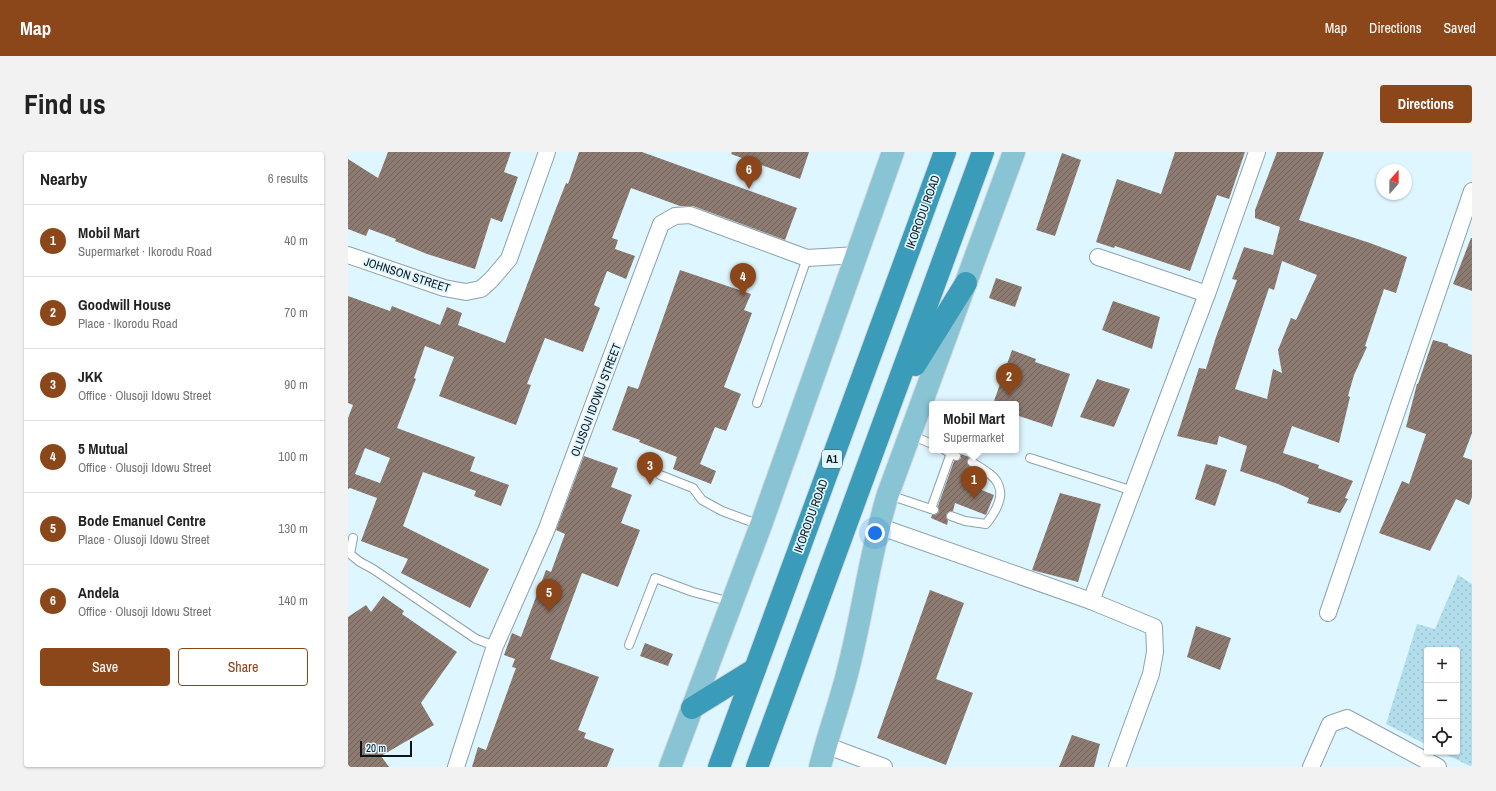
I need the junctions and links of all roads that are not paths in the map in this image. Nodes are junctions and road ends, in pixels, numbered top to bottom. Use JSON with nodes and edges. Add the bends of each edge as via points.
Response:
{"nodes":[{"id":1,"x":548,"y":152,"type":"edge"},
{"id":2,"x":893,"y":152,"type":"edge"},
{"id":3,"x":945,"y":152,"type":"edge"},
{"id":4,"x":983,"y":152,"type":"edge"},
{"id":5,"x":1014,"y":152,"type":"edge"},
{"id":6,"x":1257,"y":152,"type":"edge"},
{"id":7,"x":1472,"y":191,"type":"edge"},
{"id":8,"x":348,"y":255,"type":"edge"},
{"id":9,"x":857,"y":255,"type":"junction"},
{"id":10,"x":1098,"y":257,"type":"dead end"},
{"id":11,"x":807,"y":258,"type":"junction"},
{"id":12,"x":966,"y":282,"type":"junction"},
{"id":13,"x":1207,"y":294,"type":"junction"},
{"id":14,"x":756,"y":403,"type":"dead end"},
{"id":15,"x":892,"y":403,"type":"junction"},
{"id":16,"x":911,"y":435,"type":"junction"},
{"id":17,"x":929,"y":443,"type":"edge"},
{"id":18,"x":951,"y":453,"type":"edge"},
{"id":19,"x":1030,"y":458,"type":"dead end"},
{"id":20,"x":972,"y":462,"type":"dead end"},
{"id":21,"x":660,"y":475,"type":"dead end"},
{"id":22,"x":1133,"y":491,"type":"junction"},
{"id":23,"x":888,"y":494,"type":"junction"},
{"id":24,"x":950,"y":516,"type":"dead end"},
{"id":25,"x":761,"y":525,"type":"junction"},
{"id":26,"x":878,"y":526,"type":"junction"},
{"id":27,"x":353,"y":538,"type":"dead end"},
{"id":28,"x":1091,"y":601,"type":"junction"},
{"id":29,"x":732,"y":603,"type":"junction"},
{"id":30,"x":1328,"y":613,"type":"dead end"},
{"id":31,"x":629,"y":645,"type":"dead end"},
{"id":32,"x":495,"y":646,"type":"junction"},
{"id":33,"x":755,"y":669,"type":"junction"},
{"id":34,"x":692,"y":708,"type":"junction"},
{"id":35,"x":826,"y":745,"type":"junction"},
{"id":36,"x":456,"y":767,"type":"edge"},
{"id":37,"x":670,"y":767,"type":"edge"},
{"id":38,"x":719,"y":767,"type":"edge"},
{"id":39,"x":757,"y":767,"type":"edge"},
{"id":40,"x":820,"y":767,"type":"edge"},
{"id":41,"x":884,"y":767,"type":"edge"},
{"id":42,"x":1117,"y":767,"type":"edge"},
{"id":43,"x":1311,"y":767,"type":"edge"},
{"id":44,"x":1438,"y":767,"type":"edge"}],
"edges":[{"from":1,"to":8,"type":"street","name":"JOHNSON STREET","via":[[509,259],[482,289],[466,292],[444,288]]},
{"from":2,"to":9,"type":"main road"},
{"from":3,"to":33,"type":"highway","name":"IKORODU ROAD","number":"A1"},
{"from":4,"to":15,"type":"highway"},
{"from":5,"to":12,"type":"main road"},
{"from":6,"to":13,"type":"street"},
{"from":7,"to":30,"type":"street"},
{"from":9,"to":11,"type":"street","name":"OLUSOJI IDOWU STREET"},
{"from":9,"to":25,"type":"main road"},
{"from":10,"to":13,"type":"street"},
{"from":11,"to":14,"type":"lane"},
{"from":11,"to":32,"type":"street","name":"OLUSOJI IDOWU STREET","via":[[690,215],[675,216],[661,224],[546,531]]},
{"from":12,"to":15,"type":"highway"},
{"from":12,"to":16,"type":"main road"},
{"from":13,"to":22,"type":"street"},
{"from":15,"to":39,"type":"highway"},
{"from":16,"to":17,"type":"lane"},
{"from":16,"to":23,"type":"main road"},
{"from":18,"to":23,"type":"lane","via":[[933,509]]},
{"from":19,"to":22,"type":"lane"},
{"from":20,"to":24,"type":"lane","via":[[998,483],[1000,494],[995,512],[986,524]]},
{"from":21,"to":25,"type":"lane","via":[[692,488],[702,500],[722,511]]},
{"from":22,"to":28,"type":"street"},
{"from":23,"to":26,"type":"main road"},
{"from":25,"to":29,"type":"main road"},
{"from":26,"to":28,"type":"street"},
{"from":26,"to":35,"type":"main road","via":[[848,670]]},
{"from":27,"to":32,"type":"lane","via":[[350,554],[360,562],[476,639]]},
{"from":28,"to":42,"type":"street","via":[[1154,627],[1155,652],[1151,674]]},
{"from":29,"to":31,"type":"lane","via":[[655,578]]},
{"from":29,"to":34,"type":"main road"},
{"from":32,"to":36,"type":"street","name":"OLUSOJI IDOWU STREET"},
{"from":33,"to":34,"type":"highway"},
{"from":33,"to":38,"type":"highway","name":"IKORODU ROAD","number":"A1"},
{"from":34,"to":37,"type":"main road"},
{"from":35,"to":40,"type":"main road"},
{"from":35,"to":41,"type":"street"},
{"from":43,"to":44,"type":"street","via":[[1330,724],[1347,718]]}]}
